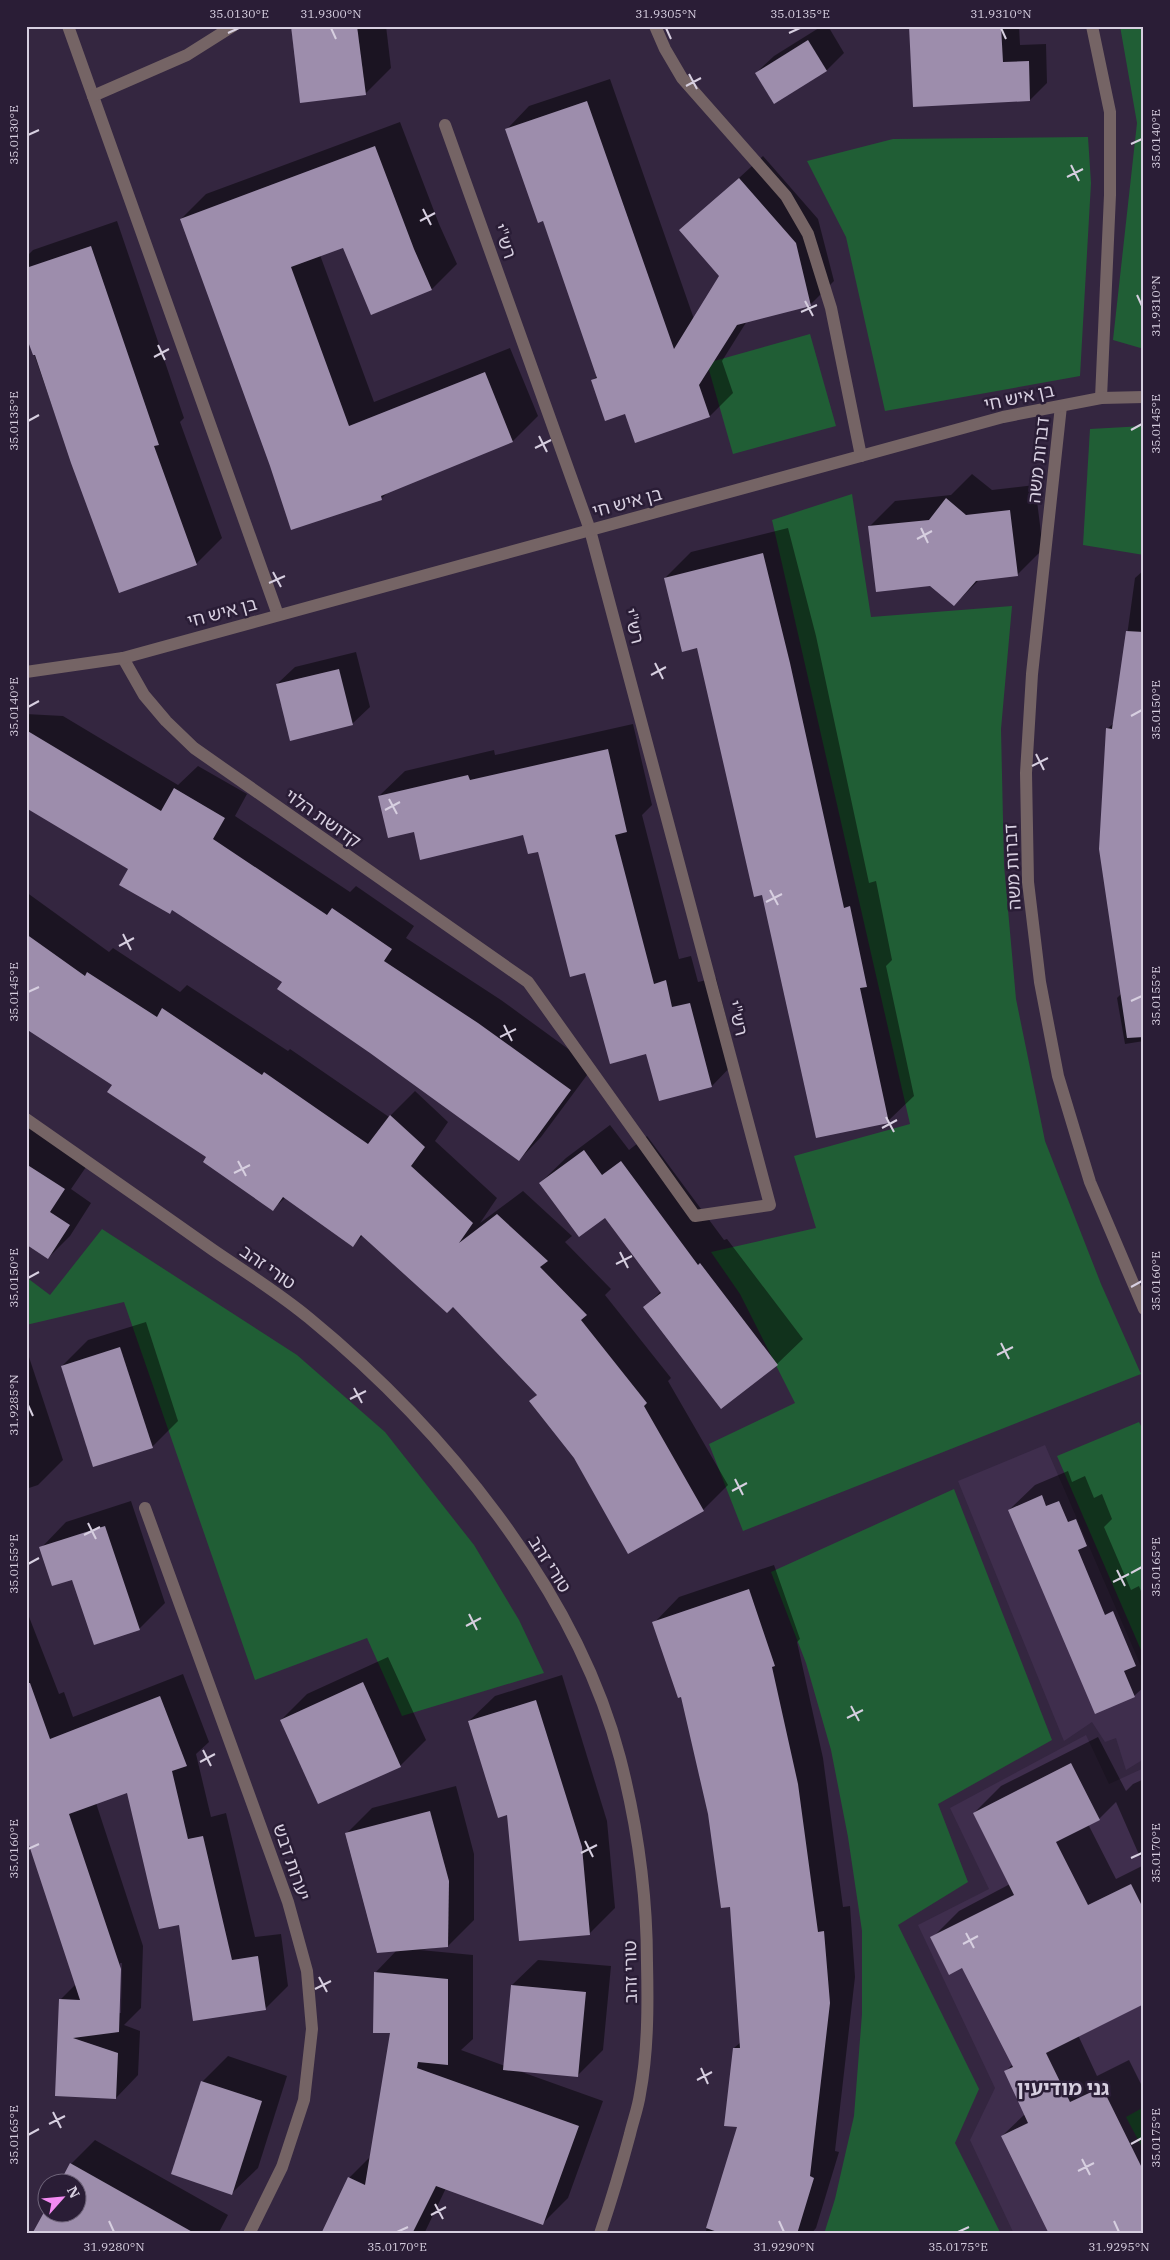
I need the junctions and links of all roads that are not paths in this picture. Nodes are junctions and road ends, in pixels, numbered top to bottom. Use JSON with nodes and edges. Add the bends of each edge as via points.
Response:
{"nodes":[{"id":1,"x":68,"y":26,"type":"edge"},
{"id":2,"x":233,"y":26,"type":"edge"},
{"id":3,"x":655,"y":26,"type":"edge"},
{"id":4,"x":1092,"y":26,"type":"edge"},
{"id":5,"x":93,"y":96,"type":"junction"},
{"id":6,"x":445,"y":125,"type":"dead end"},
{"id":7,"x":1144,"y":397,"type":"edge"},
{"id":8,"x":1101,"y":398,"type":"junction"},
{"id":9,"x":1061,"y":406,"type":"junction"},
{"id":10,"x":861,"y":456,"type":"junction"},
{"id":11,"x":590,"y":530,"type":"junction"},
{"id":12,"x":278,"y":615,"type":"junction"},
{"id":13,"x":123,"y":658,"type":"junction"},
{"id":14,"x":26,"y":672,"type":"edge"},
{"id":15,"x":26,"y":1119,"type":"edge"},
{"id":16,"x":770,"y":1205,"type":"joint"},
{"id":17,"x":1144,"y":1309,"type":"edge"},
{"id":18,"x":145,"y":1508,"type":"dead end"},
{"id":19,"x":249,"y":2234,"type":"edge"},
{"id":20,"x":600,"y":2234,"type":"edge"}],
"edges":[{"from":1,"to":5,"type":"street"},
{"from":2,"to":5,"type":"street","via":[[187,55]]},
{"from":3,"to":10,"type":"street","via":[[682,78],[786,196],[808,234],[831,308]]},
{"from":4,"to":8,"type":"street","via":[[1110,112],[1110,195]]},
{"from":5,"to":12,"type":"street"},
{"from":6,"to":11,"type":"street","name":"רש\"י"},
{"from":7,"to":8,"type":"street","name":"בן איש חי"},
{"from":8,"to":9,"type":"street","name":"בן איש חי"},
{"from":9,"to":10,"type":"street","name":"בן איש חי","via":[[1004,417]]},
{"from":9,"to":17,"type":"street","name":"דברות משה","via":[[1032,674],[1026,773],[1028,882],[1040,982],[1058,1076],[1090,1182]]},
{"from":10,"to":11,"type":"street","name":"בן איש חי"},
{"from":11,"to":12,"type":"street","name":"בן איש חי"},
{"from":11,"to":16,"type":"street","name":"רש\"י"},
{"from":12,"to":13,"type":"street","name":"בן איש חי"},
{"from":13,"to":14,"type":"street"},
{"from":13,"to":16,"type":"street","name":"קדושת הלוי","via":[[144,695],[194,748],[528,982],[695,1216]]},
{"from":15,"to":20,"type":"street","name":"טורי זהב","via":[[307,1316],[369,1370],[430,1432],[486,1499],[532,1564],[572,1634],[601,1701],[620,1757],[639,1853],[647,1930],[648,2013],[640,2095]]},
{"from":18,"to":19,"type":"street","name":"יערות דבש","via":[[288,1902],[307,1971],[312,2029],[304,2100],[282,2167]]}]}
